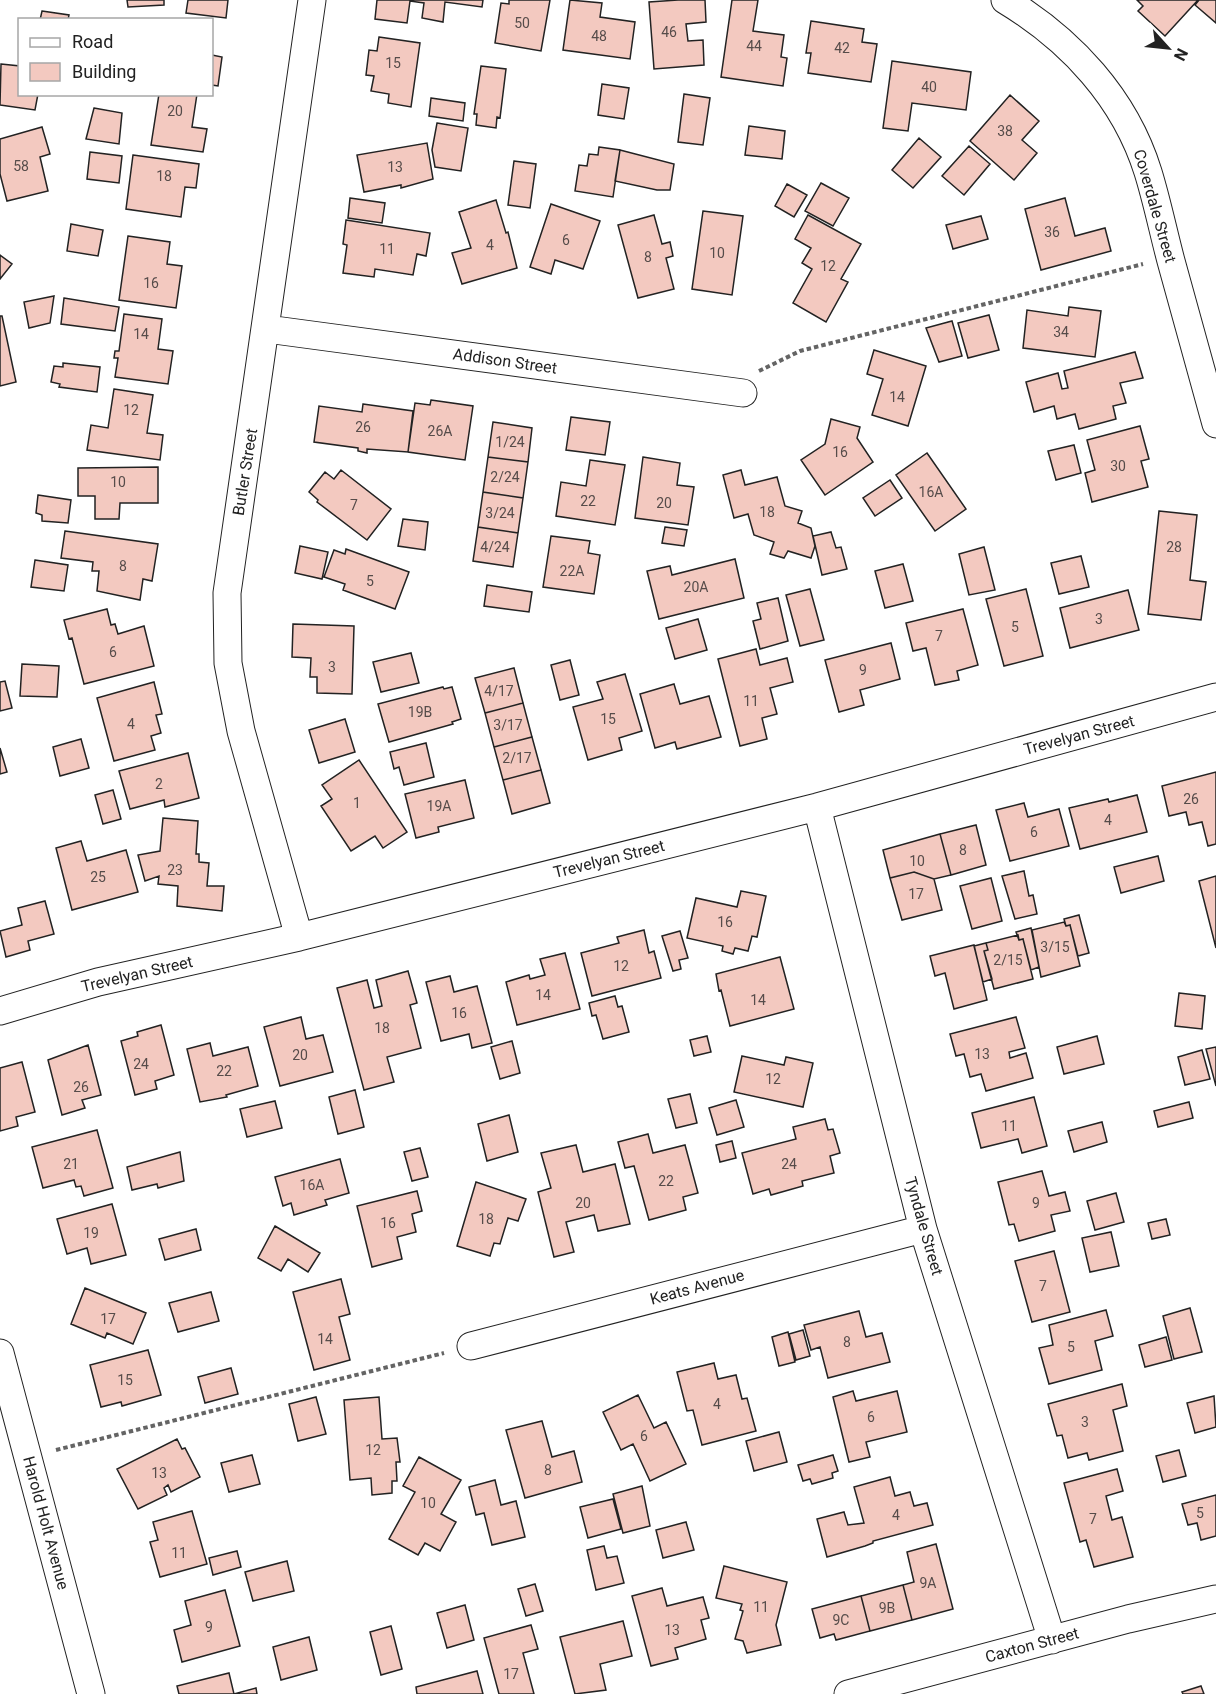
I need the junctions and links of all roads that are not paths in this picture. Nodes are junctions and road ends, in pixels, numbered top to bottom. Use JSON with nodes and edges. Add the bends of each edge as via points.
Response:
{"nodes":[{"id":1,"x":312,"y":0,"type":"edge"},
{"id":2,"x":1005,"y":0,"type":"edge"},
{"id":3,"x":267,"y":329,"type":"junction"},
{"id":4,"x":743,"y":393,"type":"road end"},
{"id":5,"x":1216,"y":424,"type":"edge"},
{"id":6,"x":1216,"y":697,"type":"edge"},
{"id":7,"x":817,"y":807,"type":"junction"},
{"id":8,"x":298,"y":937,"type":"junction"},
{"id":9,"x":0,"y":1011,"type":"edge"},
{"id":10,"x":923,"y":1229,"type":"junction"},
{"id":11,"x":471,"y":1346,"type":"road end"},
{"id":12,"x":0,"y":1353,"type":"edge"},
{"id":13,"x":1216,"y":1599,"type":"edge"},
{"id":14,"x":1052,"y":1640,"type":"junction"},
{"id":15,"x":90,"y":1694,"type":"edge"},
{"id":16,"x":848,"y":1694,"type":"edge"}],
"edges":[{"from":1,"to":3,"type":"street","name":"Butler Street"},
{"from":2,"to":5,"type":"street","name":"Coverdale Street","via":[[1050,29],[1086,64],[1131,130],[1148,171]]},
{"from":3,"to":4,"type":"street","name":"Addison Street"},
{"from":3,"to":8,"type":"street","name":"Butler Street","via":[[227,593],[228,663],[241,731]]},
{"from":6,"to":7,"type":"street","name":"Trevelyan Street"},
{"from":7,"to":8,"type":"street","name":"Trevelyan Street"},
{"from":7,"to":10,"type":"street","name":"Tyndale Street"},
{"from":8,"to":9,"type":"street","name":"Trevelyan Street","via":[[98,982]]},
{"from":10,"to":11,"type":"street","name":"Keats Avenue"},
{"from":10,"to":14,"type":"street","name":"Tyndale Street"},
{"from":12,"to":15,"type":"street","name":"Harold Holt Avenue"},
{"from":13,"to":14,"type":"street","name":"Caxton Street"},
{"from":14,"to":16,"type":"street","name":"Caxton Street"}]}
